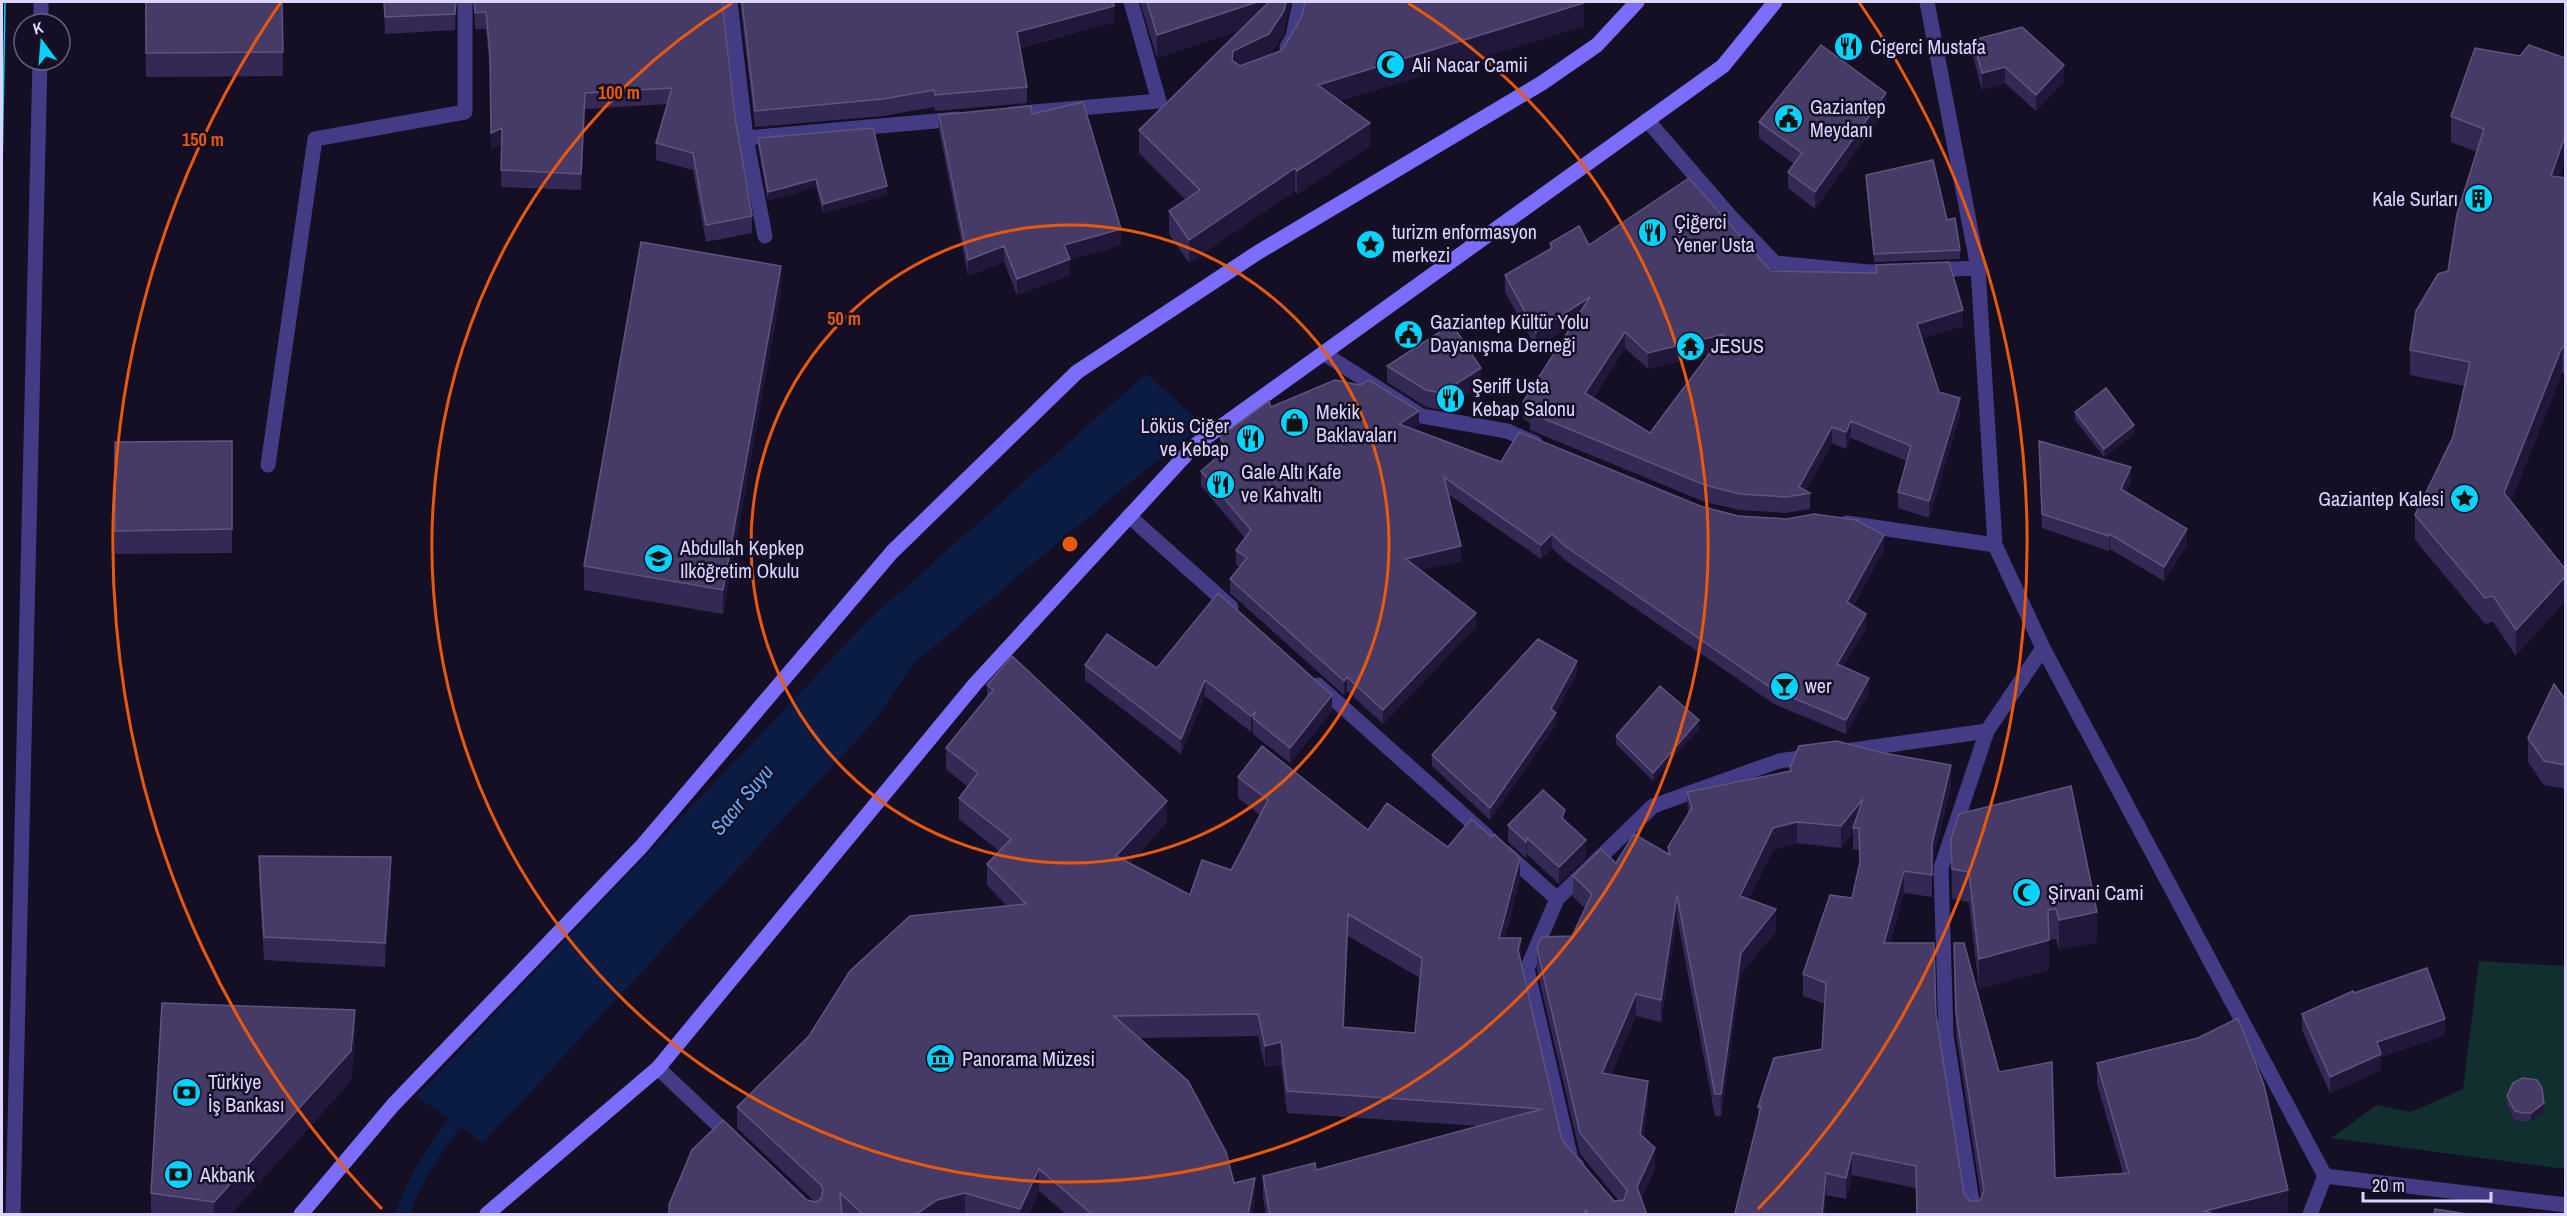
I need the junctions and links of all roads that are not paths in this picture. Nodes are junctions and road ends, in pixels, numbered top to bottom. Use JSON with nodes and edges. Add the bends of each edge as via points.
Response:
{"nodes":[{"id":1,"x":465,"y":2,"type":"edge"},
{"id":2,"x":730,"y":2,"type":"edge"},
{"id":3,"x":1131,"y":2,"type":"edge"},
{"id":4,"x":1300,"y":2,"type":"edge"},
{"id":5,"x":1637,"y":2,"type":"edge"},
{"id":6,"x":1774,"y":2,"type":"edge"},
{"id":7,"x":1927,"y":2,"type":"edge"},
{"id":8,"x":1282,"y":56,"type":"edge"},
{"id":9,"x":40,"y":72,"type":"edge"},
{"id":10,"x":994,"y":116,"type":"edge"},
{"id":11,"x":970,"y":118,"type":"edge"},
{"id":12,"x":1647,"y":120,"type":"junction"},
{"id":13,"x":746,"y":138,"type":"junction"},
{"id":14,"x":765,"y":236,"type":"dead end"},
{"id":15,"x":1978,"y":268,"type":"junction"},
{"id":16,"x":1323,"y":353,"type":"junction"},
{"id":17,"x":1550,"y":449,"type":"edge"},
{"id":18,"x":268,"y":465,"type":"dead end"},
{"id":19,"x":1129,"y":516,"type":"junction"},
{"id":20,"x":1836,"y":521,"type":"edge"},
{"id":21,"x":1995,"y":545,"type":"junction"},
{"id":22,"x":1245,"y":620,"type":"edge"},
{"id":23,"x":2043,"y":648,"type":"junction"},
{"id":24,"x":1308,"y":676,"type":"edge"},
{"id":25,"x":1987,"y":731,"type":"junction"},
{"id":26,"x":1557,"y":899,"type":"junction"},
{"id":27,"x":658,"y":1068,"type":"junction"},
{"id":28,"x":745,"y":1149,"type":"edge"},
{"id":29,"x":1584,"y":1175,"type":"edge"},
{"id":30,"x":2325,"y":1176,"type":"junction"},
{"id":31,"x":2565,"y":1205,"type":"edge"},
{"id":32,"x":13,"y":1215,"type":"edge"},
{"id":33,"x":301,"y":1215,"type":"edge"},
{"id":34,"x":486,"y":1215,"type":"edge"},
{"id":35,"x":1974,"y":1215,"type":"edge"},
{"id":36,"x":2310,"y":1215,"type":"edge"}],
"edges":[{"from":1,"to":18,"type":"street","via":[[465,112],[315,139]]},
{"from":2,"to":13,"type":"street"},
{"from":3,"to":10,"type":"street","via":[[1159,100]]},
{"from":4,"to":8,"type":"street","via":[[1293,37]]},
{"from":5,"to":33,"type":"main road","via":[[1597,45],[1542,83],[1257,253],[1077,372],[892,552],[641,847],[393,1106]]},
{"from":6,"to":12,"type":"main road","via":[[1723,66]]},
{"from":7,"to":15,"type":"street"},
{"from":9,"to":32,"type":"street"},
{"from":11,"to":13,"type":"street"},
{"from":12,"to":15,"type":"street","via":[[1775,263],[1869,272]]},
{"from":12,"to":16,"type":"main road"},
{"from":13,"to":14,"type":"street"},
{"from":15,"to":21,"type":"street"},
{"from":16,"to":17,"type":"street","via":[[1422,416],[1507,431]]},
{"from":16,"to":19,"type":"main road","via":[[1194,446]]},
{"from":19,"to":22,"type":"street"},
{"from":19,"to":27,"type":"main road","via":[[975,684]]},
{"from":20,"to":21,"type":"street"},
{"from":21,"to":23,"type":"street"},
{"from":23,"to":25,"type":"street"},
{"from":23,"to":30,"type":"street"},
{"from":24,"to":26,"type":"street"},
{"from":25,"to":26,"type":"street","via":[[1779,761],[1653,806]]},
{"from":25,"to":35,"type":"street","via":[[1941,868],[1946,1035]]},
{"from":26,"to":29,"type":"street","via":[[1527,969],[1571,1159]]},
{"from":27,"to":28,"type":"street"},
{"from":27,"to":34,"type":"main road"},
{"from":30,"to":31,"type":"street"},
{"from":30,"to":36,"type":"street"}]}
